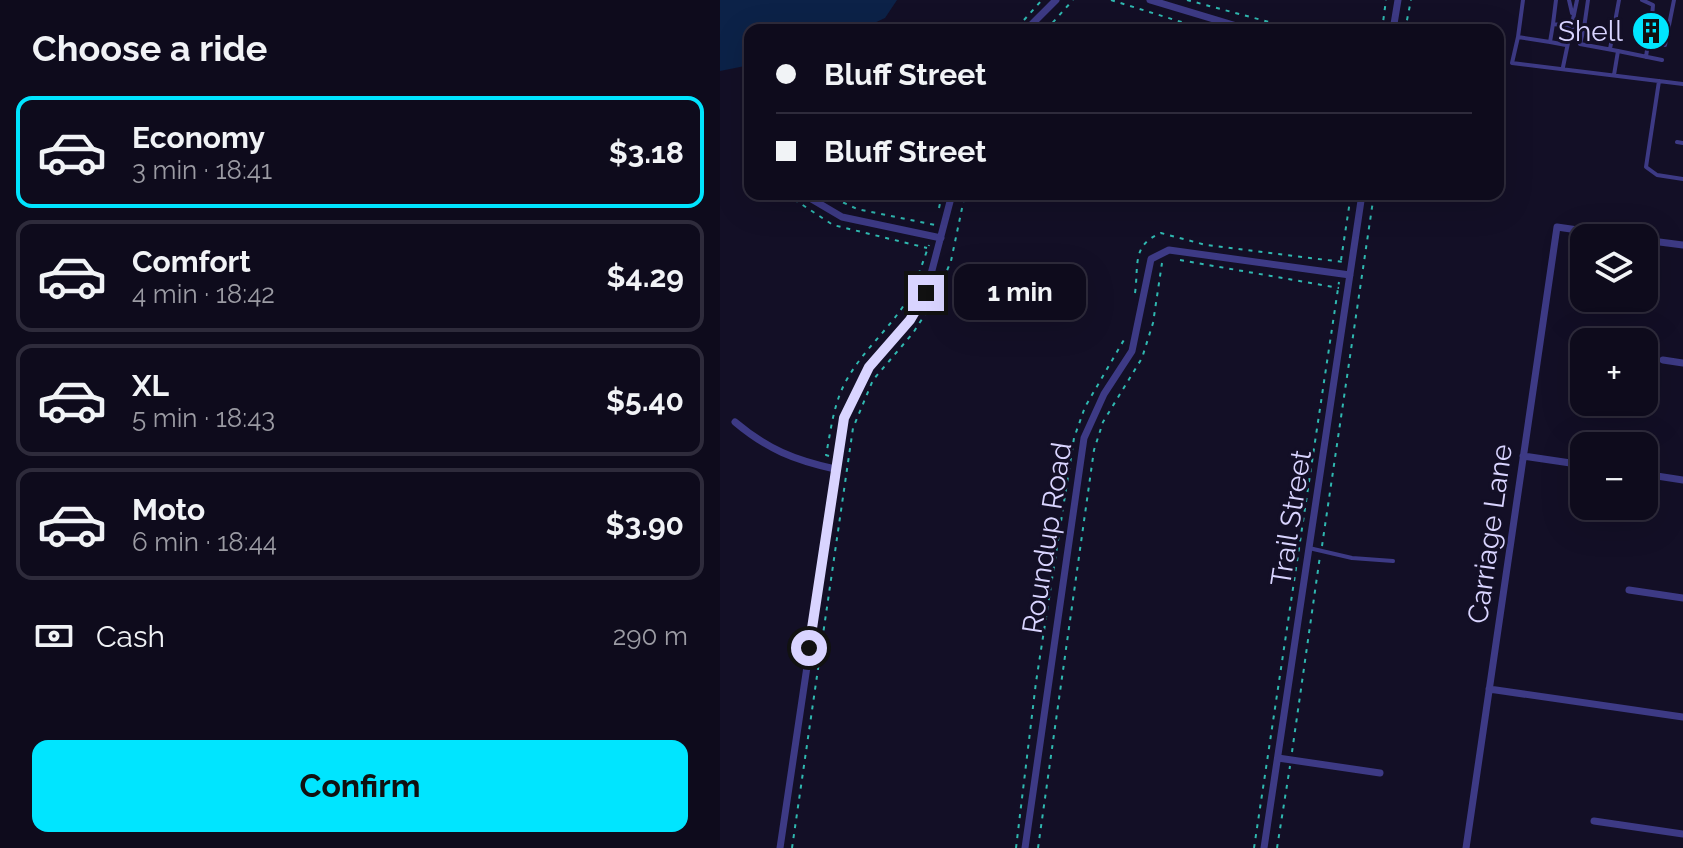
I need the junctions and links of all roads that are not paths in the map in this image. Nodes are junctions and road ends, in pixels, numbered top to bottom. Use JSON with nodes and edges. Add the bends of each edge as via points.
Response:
{"nodes":[{"id":1,"x":1056,"y":0,"type":"edge"},
{"id":2,"x":1150,"y":0,"type":"edge"},
{"id":3,"x":1398,"y":0,"type":"edge"},
{"id":4,"x":1523,"y":0,"type":"edge"},
{"id":5,"x":1556,"y":0,"type":"edge"},
{"id":6,"x":1569,"y":0,"type":"edge"},
{"id":7,"x":1577,"y":0,"type":"edge"},
{"id":8,"x":1588,"y":0,"type":"edge"},
{"id":9,"x":1619,"y":0,"type":"edge"},
{"id":10,"x":1642,"y":0,"type":"edge"},
{"id":11,"x":1674,"y":0,"type":"edge"},
{"id":12,"x":1572,"y":13,"type":"junction"},
{"id":13,"x":1652,"y":17,"type":"dead end"},
{"id":14,"x":1032,"y":24,"type":"edge"},
{"id":15,"x":1230,"y":24,"type":"edge"},
{"id":16,"x":1394,"y":24,"type":"edge"},
{"id":17,"x":1553,"y":24,"type":"junction"},
{"id":18,"x":1570,"y":25,"type":"junction"},
{"id":19,"x":1586,"y":28,"type":"junction"},
{"id":20,"x":1518,"y":37,"type":"junction"},
{"id":21,"x":1550,"y":42,"type":"junction"},
{"id":22,"x":1648,"y":43,"type":"dead end"},
{"id":23,"x":1566,"y":45,"type":"junction"},
{"id":24,"x":1665,"y":45,"type":"dead end"},
{"id":25,"x":1610,"y":49,"type":"junction"},
{"id":26,"x":1618,"y":51,"type":"junction"},
{"id":27,"x":1646,"y":57,"type":"junction"},
{"id":28,"x":1662,"y":60,"type":"dead end"},
{"id":29,"x":1563,"y":67,"type":"junction"},
{"id":30,"x":1614,"y":75,"type":"junction"},
{"id":31,"x":1659,"y":81,"type":"junction"},
{"id":32,"x":1683,"y":84,"type":"edge"},
{"id":33,"x":1683,"y":179,"type":"edge"},
{"id":34,"x":813,"y":200,"type":"edge"},
{"id":35,"x":950,"y":200,"type":"edge"},
{"id":36,"x":1361,"y":200,"type":"edge"},
{"id":37,"x":1570,"y":229,"type":"edge"},
{"id":38,"x":937,"y":238,"type":"junction"},
{"id":39,"x":1658,"y":242,"type":"edge"},
{"id":40,"x":1683,"y":245,"type":"edge"},
{"id":41,"x":1350,"y":275,"type":"junction"},
{"id":42,"x":1663,"y":360,"type":"dead end"},
{"id":43,"x":1683,"y":363,"type":"edge"},
{"id":44,"x":735,"y":422,"type":"dead end"},
{"id":45,"x":1523,"y":456,"type":"junction"},
{"id":46,"x":1570,"y":463,"type":"edge"},
{"id":47,"x":835,"y":469,"type":"junction"},
{"id":48,"x":1658,"y":476,"type":"edge"},
{"id":49,"x":1683,"y":480,"type":"edge"},
{"id":50,"x":1309,"y":548,"type":"junction"},
{"id":51,"x":1393,"y":561,"type":"dead end"},
{"id":52,"x":1629,"y":590,"type":"dead end"},
{"id":53,"x":1683,"y":598,"type":"edge"},
{"id":54,"x":1489,"y":689,"type":"junction"},
{"id":55,"x":1683,"y":717,"type":"edge"},
{"id":56,"x":1278,"y":758,"type":"junction"},
{"id":57,"x":1380,"y":773,"type":"dead end"},
{"id":58,"x":1594,"y":821,"type":"dead end"},
{"id":59,"x":1683,"y":834,"type":"edge"},
{"id":60,"x":780,"y":848,"type":"edge"},
{"id":61,"x":1025,"y":848,"type":"edge"},
{"id":62,"x":1264,"y":848,"type":"edge"},
{"id":63,"x":1466,"y":848,"type":"edge"}],
"edges":[{"from":1,"to":14,"type":"street"},
{"from":2,"to":15,"type":"street"},
{"from":3,"to":16,"type":"street"},
{"from":4,"to":20,"type":"lane"},
{"from":5,"to":17,"type":"lane"},
{"from":6,"to":12,"type":"lane"},
{"from":7,"to":12,"type":"lane"},
{"from":8,"to":19,"type":"lane"},
{"from":9,"to":25,"type":"lane"},
{"from":10,"to":13,"type":"lane","via":[[1653,5]]},
{"from":11,"to":24,"type":"lane"},
{"from":12,"to":18,"type":"lane"},
{"from":17,"to":18,"type":"lane"},
{"from":17,"to":21,"type":"lane"},
{"from":18,"to":19,"type":"lane"},
{"from":18,"to":23,"type":"lane"},
{"from":19,"to":25,"type":"lane","via":[[1580,44]]},
{"from":20,"to":21,"type":"lane"},
{"from":20,"to":29,"type":"lane","via":[[1512,63]]},
{"from":21,"to":23,"type":"lane"},
{"from":22,"to":27,"type":"lane"},
{"from":23,"to":29,"type":"lane"},
{"from":25,"to":26,"type":"lane"},
{"from":26,"to":27,"type":"lane"},
{"from":26,"to":30,"type":"lane"},
{"from":27,"to":28,"type":"lane"},
{"from":29,"to":30,"type":"lane"},
{"from":30,"to":31,"type":"lane"},
{"from":31,"to":32,"type":"lane"},
{"from":31,"to":33,"type":"lane","via":[[1646,167],[1657,175]]},
{"from":34,"to":38,"type":"street","via":[[842,217]]},
{"from":35,"to":38,"type":"street"},
{"from":36,"to":41,"type":"street","name":"Trail Street"},
{"from":37,"to":45,"type":"street","name":"Carriage Lane","via":[[1557,227]]},
{"from":38,"to":47,"type":"street","via":[[935,270],[918,307],[855,389]]},
{"from":39,"to":40,"type":"street"},
{"from":41,"to":50,"type":"street","name":"Trail Street"},
{"from":41,"to":61,"type":"street","name":"Roundup Road","via":[[1169,250],[1151,259],[1132,351],[1084,438]]},
{"from":42,"to":43,"type":"street"},
{"from":44,"to":47,"type":"street","via":[[783,456]]},
{"from":45,"to":46,"type":"street"},
{"from":45,"to":54,"type":"street","name":"Carriage Lane"},
{"from":47,"to":60,"type":"street"},
{"from":48,"to":49,"type":"street"},
{"from":50,"to":51,"type":"lane"},
{"from":50,"to":56,"type":"street","name":"Trail Street"},
{"from":52,"to":53,"type":"street"},
{"from":54,"to":55,"type":"street"},
{"from":54,"to":63,"type":"street","name":"Carriage Lane"},
{"from":56,"to":57,"type":"street"},
{"from":56,"to":62,"type":"street","name":"Trail Street"},
{"from":58,"to":59,"type":"street"}]}
